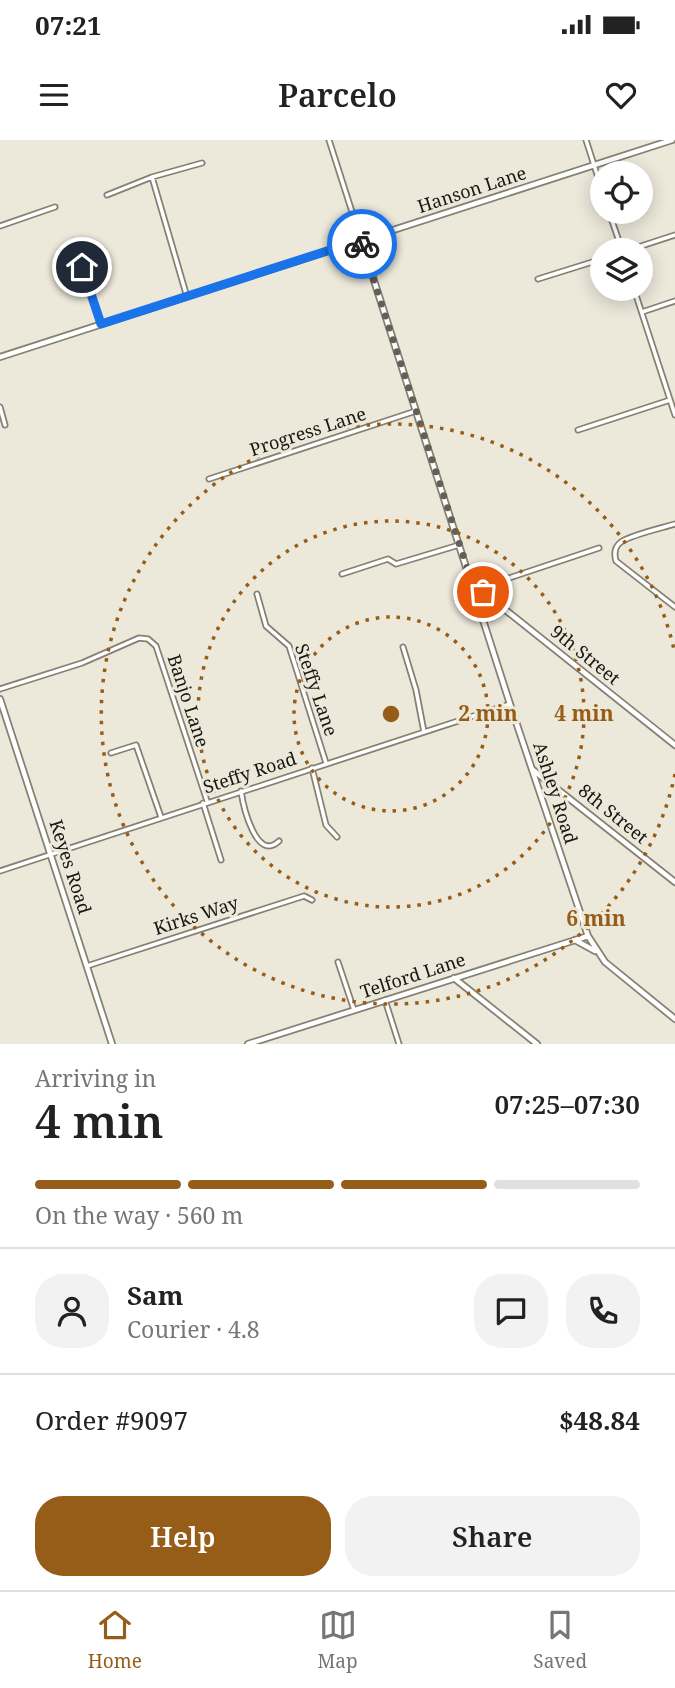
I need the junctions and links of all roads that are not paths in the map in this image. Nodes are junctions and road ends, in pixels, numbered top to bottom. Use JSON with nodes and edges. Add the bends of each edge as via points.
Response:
{"nodes":[{"id":1,"x":329,"y":140,"type":"edge"},
{"id":2,"x":586,"y":140,"type":"edge"},
{"id":3,"x":672,"y":140,"type":"edge"},
{"id":4,"x":593,"y":161,"type":"edge"},
{"id":5,"x":606,"y":161,"type":"edge"},
{"id":6,"x":202,"y":163,"type":"dead end"},
{"id":7,"x":590,"y":166,"type":"edge"},
{"id":8,"x":152,"y":177,"type":"junction"},
{"id":9,"x":107,"y":195,"type":"dead end"},
{"id":10,"x":55,"y":207,"type":"dead end"},
{"id":11,"x":0,"y":226,"type":"edge"},
{"id":12,"x":675,"y":236,"type":"edge"},
{"id":13,"x":361,"y":240,"type":"junction"},
{"id":14,"x":653,"y":243,"type":"edge"},
{"id":15,"x":590,"y":263,"type":"edge"},
{"id":16,"x":82,"y":267,"type":"dead end"},
{"id":17,"x":538,"y":279,"type":"dead end"},
{"id":18,"x":187,"y":297,"type":"junction"},
{"id":19,"x":638,"y":301,"type":"edge"},
{"id":20,"x":675,"y":301,"type":"edge"},
{"id":21,"x":642,"y":312,"type":"junction"},
{"id":22,"x":101,"y":324,"type":"junction"},
{"id":23,"x":0,"y":357,"type":"edge"},
{"id":24,"x":670,"y":400,"type":"junction"},
{"id":25,"x":0,"y":407,"type":"edge"},
{"id":26,"x":416,"y":411,"type":"junction"},
{"id":27,"x":675,"y":415,"type":"edge"},
{"id":28,"x":5,"y":425,"type":"dead end"},
{"id":29,"x":578,"y":430,"type":"dead end"},
{"id":30,"x":209,"y":479,"type":"dead end"},
{"id":31,"x":675,"y":524,"type":"edge"},
{"id":32,"x":460,"y":544,"type":"junction"},
{"id":33,"x":600,"y":548,"type":"dead end"},
{"id":34,"x":342,"y":574,"type":"dead end"},
{"id":35,"x":475,"y":592,"type":"junction"},
{"id":36,"x":483,"y":592,"type":"junction"},
{"id":37,"x":257,"y":594,"type":"dead end"},
{"id":38,"x":675,"y":607,"type":"edge"},
{"id":39,"x":403,"y":647,"type":"dead end"},
{"id":40,"x":0,"y":690,"type":"edge"},
{"id":41,"x":0,"y":699,"type":"edge"},
{"id":42,"x":510,"y":704,"type":"junction"},
{"id":43,"x":424,"y":732,"type":"junction"},
{"id":44,"x":675,"y":746,"type":"edge"},
{"id":45,"x":111,"y":753,"type":"dead end"},
{"id":46,"x":326,"y":763,"type":"junction"},
{"id":47,"x":312,"y":768,"type":"junction"},
{"id":48,"x":532,"y":769,"type":"junction"},
{"id":49,"x":241,"y":791,"type":"junction"},
{"id":50,"x":205,"y":802,"type":"junction"},
{"id":51,"x":160,"y":817,"type":"junction"},
{"id":52,"x":337,"y":836,"type":"dead end"},
{"id":53,"x":279,"y":841,"type":"dead end"},
{"id":54,"x":51,"y":854,"type":"junction"},
{"id":55,"x":221,"y":860,"type":"dead end"},
{"id":56,"x":0,"y":871,"type":"edge"},
{"id":57,"x":675,"y":883,"type":"edge"},
{"id":58,"x":312,"y":900,"type":"dead end"},
{"id":59,"x":587,"y":936,"type":"junction"},
{"id":60,"x":574,"y":940,"type":"junction"},
{"id":61,"x":596,"y":952,"type":"junction"},
{"id":62,"x":338,"y":962,"type":"dead end"},
{"id":63,"x":87,"y":966,"type":"junction"},
{"id":64,"x":454,"y":978,"type":"junction"},
{"id":65,"x":385,"y":1000,"type":"junction"},
{"id":66,"x":354,"y":1010,"type":"junction"},
{"id":67,"x":675,"y":1019,"type":"edge"},
{"id":68,"x":112,"y":1044,"type":"edge"},
{"id":69,"x":248,"y":1044,"type":"edge"},
{"id":70,"x":399,"y":1044,"type":"edge"},
{"id":71,"x":537,"y":1044,"type":"edge"}],
"edges":[{"from":1,"to":13,"type":"street","name":"Ashley Road"},
{"from":2,"to":4,"type":"street"},
{"from":3,"to":5,"type":"street","name":"Hanson Lane"},
{"from":6,"to":8,"type":"street"},
{"from":7,"to":13,"type":"street","name":"Hanson Lane"},
{"from":8,"to":9,"type":"street"},
{"from":8,"to":18,"type":"street"},
{"from":10,"to":11,"type":"street"},
{"from":12,"to":14,"type":"street"},
{"from":13,"to":18,"type":"street","name":"Hanson Lane"},
{"from":13,"to":26,"type":"street","name":"Ashley Road"},
{"from":15,"to":17,"type":"street"},
{"from":16,"to":22,"type":"street"},
{"from":18,"to":22,"type":"street","name":"Hanson Lane"},
{"from":19,"to":21,"type":"street"},
{"from":20,"to":21,"type":"street"},
{"from":21,"to":24,"type":"street"},
{"from":22,"to":23,"type":"street","name":"Hanson Lane"},
{"from":24,"to":27,"type":"street"},
{"from":24,"to":29,"type":"street"},
{"from":25,"to":28,"type":"street"},
{"from":26,"to":30,"type":"street","name":"Progress Lane"},
{"from":26,"to":32,"type":"street","name":"Ashley Road"},
{"from":31,"to":38,"type":"street","via":[[621,542],[615,550],[617,561]]},
{"from":32,"to":34,"type":"street","via":[[396,564],[388,559]]},
{"from":32,"to":35,"type":"street","name":"Ashley Road"},
{"from":33,"to":36,"type":"street","via":[[491,584]]},
{"from":35,"to":36,"type":"street"},
{"from":35,"to":42,"type":"street","name":"Ashley Road"},
{"from":36,"to":44,"type":"street","name":"9th Street"},
{"from":37,"to":46,"type":"street","name":"Steffy Lane","via":[[266,626],[289,646]]},
{"from":39,"to":43,"type":"street"},
{"from":40,"to":50,"type":"street","name":"Banjo Lane","via":[[139,638],[148,639],[156,649]]},
{"from":41,"to":54,"type":"street","name":"Keyes Road"},
{"from":42,"to":43,"type":"street","name":"Steffy Road"},
{"from":42,"to":48,"type":"street","name":"Ashley Road"},
{"from":43,"to":46,"type":"street","name":"Steffy Road"},
{"from":45,"to":51,"type":"street","via":[[136,745]]},
{"from":46,"to":47,"type":"street","name":"Steffy Road"},
{"from":47,"to":49,"type":"street","name":"Steffy Road"},
{"from":47,"to":52,"type":"street","via":[[326,825]]},
{"from":48,"to":57,"type":"street","name":"8th Street"},
{"from":48,"to":59,"type":"street","name":"Ashley Road"},
{"from":49,"to":50,"type":"street","name":"Steffy Road"},
{"from":49,"to":53,"type":"street","via":[[248,821],[260,842],[274,846]]},
{"from":50,"to":51,"type":"street","name":"Steffy Road"},
{"from":50,"to":55,"type":"street","name":"Banjo Lane"},
{"from":51,"to":54,"type":"street","name":"Steffy Road"},
{"from":54,"to":56,"type":"street","name":"Steffy Road"},
{"from":54,"to":63,"type":"street","name":"Keyes Road"},
{"from":58,"to":63,"type":"street","name":"Kirks Way","via":[[304,896]]},
{"from":59,"to":60,"type":"street","name":"Telford Lane"},
{"from":59,"to":61,"type":"street","name":"Ashley Road"},
{"from":60,"to":61,"type":"street"},
{"from":60,"to":64,"type":"street","name":"Telford Lane"},
{"from":61,"to":67,"type":"street"},
{"from":62,"to":66,"type":"street"},
{"from":63,"to":68,"type":"street","name":"Keyes Road"},
{"from":64,"to":65,"type":"street","name":"Telford Lane"},
{"from":64,"to":71,"type":"street"},
{"from":65,"to":66,"type":"street","name":"Telford Lane"},
{"from":65,"to":70,"type":"street"},
{"from":66,"to":69,"type":"street","name":"Telford Lane"}]}
